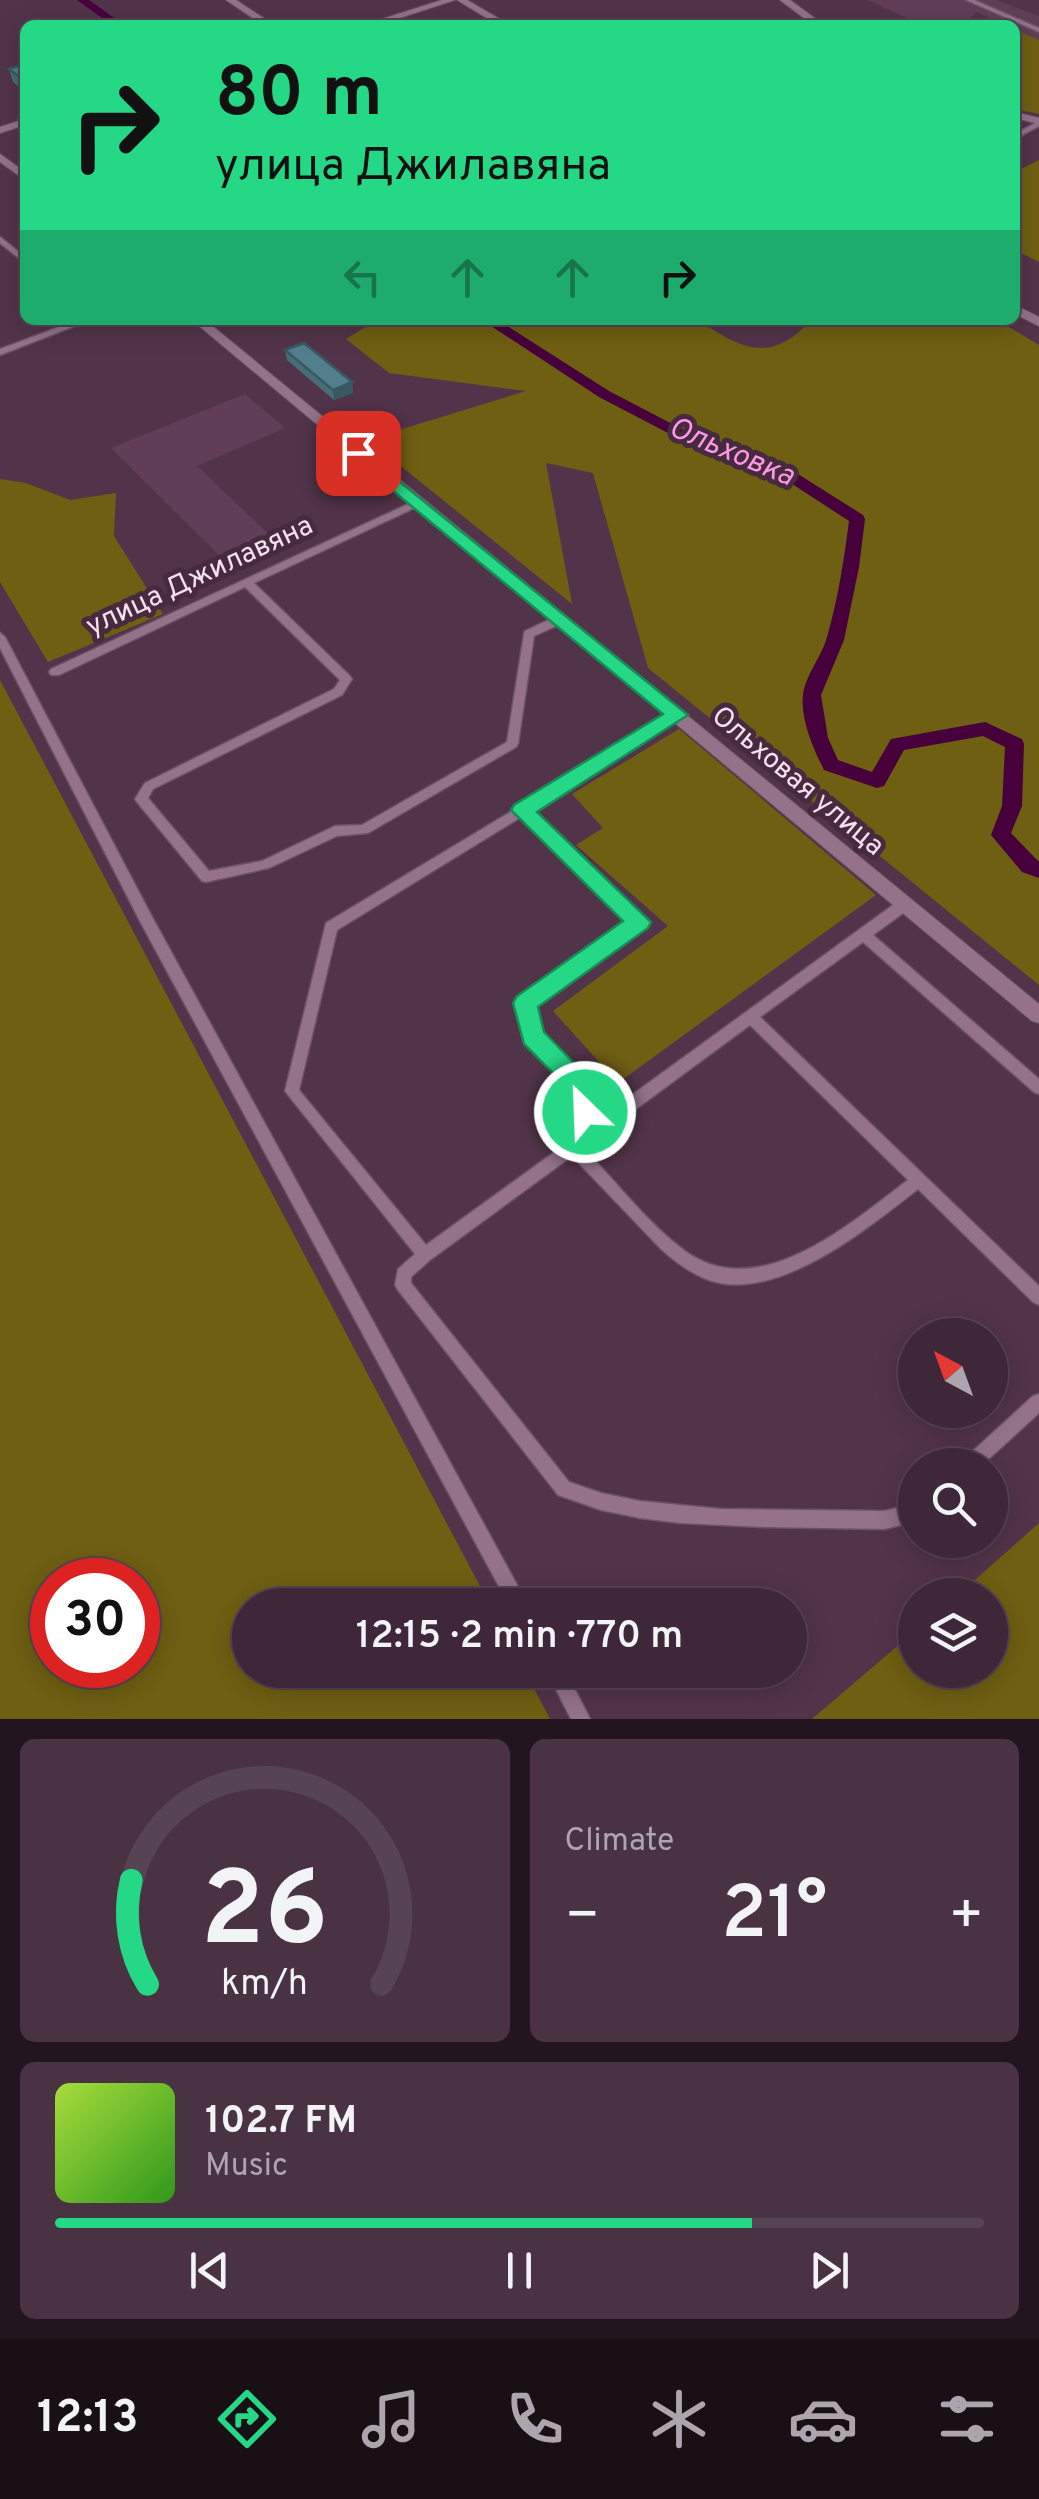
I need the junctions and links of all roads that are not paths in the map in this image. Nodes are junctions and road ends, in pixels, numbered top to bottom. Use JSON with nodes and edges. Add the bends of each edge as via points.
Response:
{"nodes":[{"id":1,"x":230,"y":0,"type":"edge"},
{"id":2,"x":452,"y":0,"type":"edge"},
{"id":3,"x":461,"y":0,"type":"edge"},
{"id":4,"x":784,"y":0,"type":"edge"},
{"id":5,"x":969,"y":0,"type":"edge"},
{"id":6,"x":261,"y":20,"type":"edge"},
{"id":7,"x":385,"y":20,"type":"edge"},
{"id":8,"x":497,"y":20,"type":"edge"},
{"id":9,"x":811,"y":20,"type":"edge"},
{"id":10,"x":1016,"y":20,"type":"edge"},
{"id":11,"x":0,"y":156,"type":"edge"},
{"id":12,"x":20,"y":173,"type":"edge"},
{"id":13,"x":0,"y":239,"type":"edge"},
{"id":14,"x":20,"y":257,"type":"edge"},
{"id":15,"x":73,"y":325,"type":"edge"},
{"id":16,"x":204,"y":325,"type":"edge"},
{"id":17,"x":0,"y":352,"type":"edge"},
{"id":18,"x":419,"y":502,"type":"junction"},
{"id":19,"x":248,"y":584,"type":"junction"},
{"id":20,"x":561,"y":618,"type":"junction"},
{"id":21,"x":0,"y":638,"type":"edge"},
{"id":22,"x":55,"y":672,"type":"dead end"},
{"id":23,"x":678,"y":715,"type":"junction"},
{"id":24,"x":522,"y":810,"type":"junction"},
{"id":25,"x":904,"y":904,"type":"junction"},
{"id":26,"x":863,"y":934,"type":"junction"},
{"id":27,"x":750,"y":1016,"type":"junction"},
{"id":28,"x":1039,"y":1016,"type":"edge"},
{"id":29,"x":1039,"y":1088,"type":"edge"},
{"id":30,"x":578,"y":1141,"type":"junction"},
{"id":31,"x":919,"y":1180,"type":"junction"},
{"id":32,"x":425,"y":1255,"type":"junction"},
{"id":33,"x":1039,"y":1297,"type":"edge"},
{"id":34,"x":1039,"y":1402,"type":"edge"},
{"id":35,"x":989,"y":1448,"type":"edge"},
{"id":36,"x":898,"y":1517,"type":"edge"},
{"id":37,"x":510,"y":1588,"type":"edge"},
{"id":38,"x":565,"y":1688,"type":"edge"},
{"id":39,"x":581,"y":1719,"type":"edge"}],
"edges":[{"from":1,"to":6,"type":"main road"},
{"from":2,"to":7,"type":"main road"},
{"from":3,"to":8,"type":"main road"},
{"from":4,"to":9,"type":"main road"},
{"from":5,"to":10,"type":"street"},
{"from":11,"to":12,"type":"main road"},
{"from":13,"to":14,"type":"street"},
{"from":15,"to":17,"type":"street"},
{"from":16,"to":18,"type":"main road","name":"Ольховая улица"},
{"from":18,"to":19,"type":"street","name":"улица Джилавяна"},
{"from":18,"to":20,"type":"main road","name":"Ольховая улица"},
{"from":19,"to":20,"type":"street","via":[[346,679],[338,692],[149,786],[141,799],[206,877],[265,866],[335,831],[364,830],[512,744],[528,634]]},
{"from":19,"to":22,"type":"street","name":"улица Джилавяна"},
{"from":20,"to":23,"type":"main road","name":"Ольховая улица"},
{"from":21,"to":37,"type":"street"},
{"from":23,"to":24,"type":"street"},
{"from":23,"to":25,"type":"main road","name":"Ольховая улица"},
{"from":24,"to":30,"type":"street","via":[[640,922],[525,1003],[532,1037],[586,1089]]},
{"from":24,"to":32,"type":"street","via":[[332,927],[292,1091]]},
{"from":25,"to":26,"type":"street"},
{"from":25,"to":28,"type":"main road","name":"Ольховая улица"},
{"from":26,"to":27,"type":"street"},
{"from":26,"to":29,"type":"street"},
{"from":27,"to":30,"type":"street"},
{"from":27,"to":31,"type":"street"},
{"from":30,"to":31,"type":"street","via":[[684,1260],[731,1279],[783,1268],[832,1245]]},
{"from":30,"to":32,"type":"street"},
{"from":31,"to":33,"type":"street"},
{"from":32,"to":36,"type":"street","via":[[403,1274],[403,1285],[564,1489],[640,1512]]},
{"from":34,"to":35,"type":"street"},
{"from":38,"to":39,"type":"street"}]}
